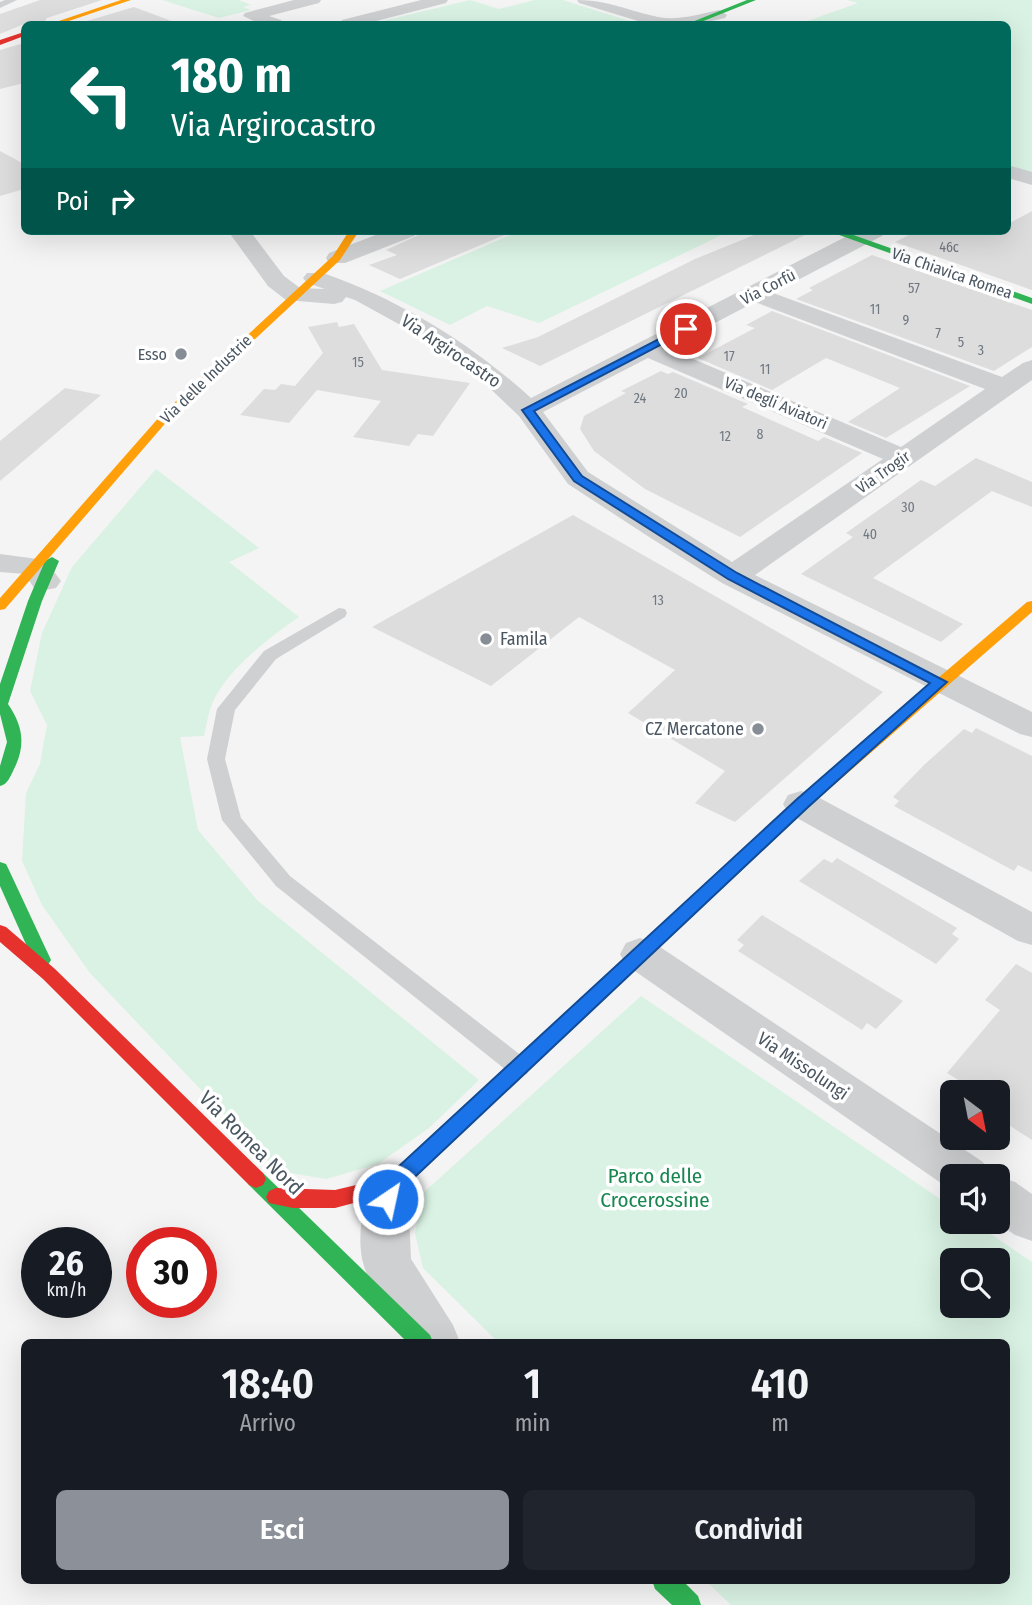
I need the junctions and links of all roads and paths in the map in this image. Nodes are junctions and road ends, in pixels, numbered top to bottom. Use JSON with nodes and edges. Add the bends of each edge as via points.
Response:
{"nodes":[{"id":1,"x":13,"y":0,"type":"edge"},
{"id":2,"x":128,"y":0,"type":"edge"},
{"id":3,"x":250,"y":0,"type":"edge"},
{"id":4,"x":313,"y":0,"type":"edge"},
{"id":5,"x":440,"y":0,"type":"edge"},
{"id":6,"x":585,"y":0,"type":"edge"},
{"id":7,"x":753,"y":0,"type":"edge"},
{"id":8,"x":0,"y":5,"type":"edge"},
{"id":9,"x":719,"y":15,"type":"junction"},
{"id":10,"x":275,"y":17,"type":"edge"},
{"id":11,"x":68,"y":21,"type":"edge"},
{"id":12,"x":360,"y":21,"type":"edge"},
{"id":13,"x":653,"y":21,"type":"edge"},
{"id":14,"x":692,"y":21,"type":"edge"},
{"id":15,"x":700,"y":21,"type":"edge"},
{"id":16,"x":21,"y":35,"type":"edge"},
{"id":17,"x":0,"y":43,"type":"edge"},
{"id":18,"x":1011,"y":172,"type":"edge"},
{"id":19,"x":1032,"y":178,"type":"edge"},
{"id":20,"x":242,"y":235,"type":"edge"},
{"id":21,"x":351,"y":235,"type":"edge"},
{"id":22,"x":396,"y":235,"type":"edge"},
{"id":23,"x":866,"y":235,"type":"edge"},
{"id":24,"x":337,"y":258,"type":"junction"},
{"id":25,"x":315,"y":278,"type":"junction"},
{"id":26,"x":755,"y":294,"type":"junction"},
{"id":27,"x":294,"y":295,"type":"junction"},
{"id":28,"x":1032,"y":301,"type":"edge"},
{"id":29,"x":393,"y":311,"type":"junction"},
{"id":30,"x":649,"y":349,"type":"junction"},
{"id":31,"x":1032,"y":368,"type":"edge"},
{"id":32,"x":1004,"y":387,"type":"junction"},
{"id":33,"x":527,"y":410,"type":"junction"},
{"id":34,"x":904,"y":458,"type":"junction"},
{"id":35,"x":0,"y":563,"type":"edge"},
{"id":36,"x":40,"y":574,"type":"junction"},
{"id":37,"x":733,"y":576,"type":"junction"},
{"id":38,"x":1032,"y":605,"type":"edge"},
{"id":39,"x":0,"y":606,"type":"edge"},
{"id":40,"x":339,"y":613,"type":"dead end"},
{"id":41,"x":940,"y":682,"type":"junction"},
{"id":42,"x":0,"y":703,"type":"edge"},
{"id":43,"x":1032,"y":726,"type":"edge"},
{"id":44,"x":0,"y":781,"type":"edge"},
{"id":45,"x":802,"y":804,"type":"junction"},
{"id":46,"x":0,"y":869,"type":"edge"},
{"id":47,"x":1032,"y":930,"type":"edge"},
{"id":48,"x":0,"y":932,"type":"edge"},
{"id":49,"x":640,"y":954,"type":"junction"},
{"id":50,"x":49,"y":974,"type":"junction"},
{"id":51,"x":519,"y":1067,"type":"junction"},
{"id":52,"x":949,"y":1164,"type":"edge"},
{"id":53,"x":392,"y":1185,"type":"junction"},
{"id":54,"x":276,"y":1197,"type":"junction"},
{"id":55,"x":1010,"y":1205,"type":"edge"},
{"id":56,"x":1032,"y":1220,"type":"edge"},
{"id":57,"x":419,"y":1339,"type":"edge"},
{"id":58,"x":433,"y":1339,"type":"edge"},
{"id":59,"x":668,"y":1584,"type":"edge"},
{"id":60,"x":689,"y":1605,"type":"edge"}],
"edges":[{"from":1,"to":8,"type":"lane"},
{"from":2,"to":11,"type":"street"},
{"from":3,"to":10,"type":"street"},
{"from":4,"to":10,"type":"street"},
{"from":5,"to":12,"type":"street"},
{"from":6,"to":13,"type":"street"},
{"from":7,"to":9,"type":"street"},
{"from":9,"to":14,"type":"street"},
{"from":9,"to":15,"type":"street"},
{"from":16,"to":17,"type":"street"},
{"from":18,"to":19,"type":"street"},
{"from":20,"to":27,"type":"street","via":[[276,281]]},
{"from":21,"to":24,"type":"street","name":"Via delle Industrie"},
{"from":22,"to":24,"type":"street"},
{"from":23,"to":26,"type":"street","name":"Via Corfù"},
{"from":23,"to":28,"type":"street","name":"Via Chiavica Romea"},
{"from":24,"to":25,"type":"street","name":"Via delle Industrie"},
{"from":25,"to":27,"type":"street","name":"Via delle Industrie"},
{"from":25,"to":29,"type":"street","name":"Via Argirocastro"},
{"from":26,"to":30,"type":"street","name":"Via Corfù"},
{"from":26,"to":32,"type":"street"},
{"from":27,"to":29,"type":"street","name":"Via Argirocastro","via":[[328,296]]},
{"from":27,"to":36,"type":"street","name":"Via delle Industrie","via":[[165,417],[64,533]]},
{"from":29,"to":33,"type":"street","name":"Via Argirocastro","via":[[483,368]]},
{"from":30,"to":33,"type":"street","name":"Via Corfù"},
{"from":30,"to":34,"type":"street","name":"Via degli Aviatori"},
{"from":31,"to":32,"type":"street","name":"Via Trogir"},
{"from":32,"to":34,"type":"street","name":"Via Trogir"},
{"from":33,"to":37,"type":"street","name":"Via Argirocastro","via":[[578,478]]},
{"from":34,"to":37,"type":"street","name":"Via Trogir"},
{"from":35,"to":36,"type":"street"},
{"from":36,"to":39,"type":"street","name":"Via delle Industrie"},
{"from":36,"to":42,"type":"street","name":"Via delle Industrie"},
{"from":37,"to":41,"type":"street","name":"Via Argirocastro"},
{"from":38,"to":41,"type":"street"},
{"from":40,"to":51,"type":"lane","via":[[270,655],[226,709],[216,759],[232,820],[283,881]]},
{"from":41,"to":43,"type":"street","name":"Via Argirocastro"},
{"from":41,"to":45,"type":"street"},
{"from":42,"to":44,"type":"street","via":[[13,720],[17,740]]},
{"from":45,"to":47,"type":"street"},
{"from":45,"to":49,"type":"street"},
{"from":46,"to":50,"type":"street","name":"Via Romea Nord"},
{"from":48,"to":50,"type":"street","name":"Via Romea Nord"},
{"from":49,"to":51,"type":"street"},
{"from":49,"to":52,"type":"street","name":"Via Missolungi"},
{"from":50,"to":54,"type":"street","name":"Via Romea Nord"},
{"from":51,"to":53,"type":"street"},
{"from":53,"to":54,"type":"street","via":[[355,1198],[308,1201]]},
{"from":53,"to":58,"type":"street","via":[[385,1213],[387,1264]]},
{"from":54,"to":57,"type":"street","name":"Via Romea Nord"},
{"from":55,"to":56,"type":"street"},
{"from":59,"to":60,"type":"street"}]}
